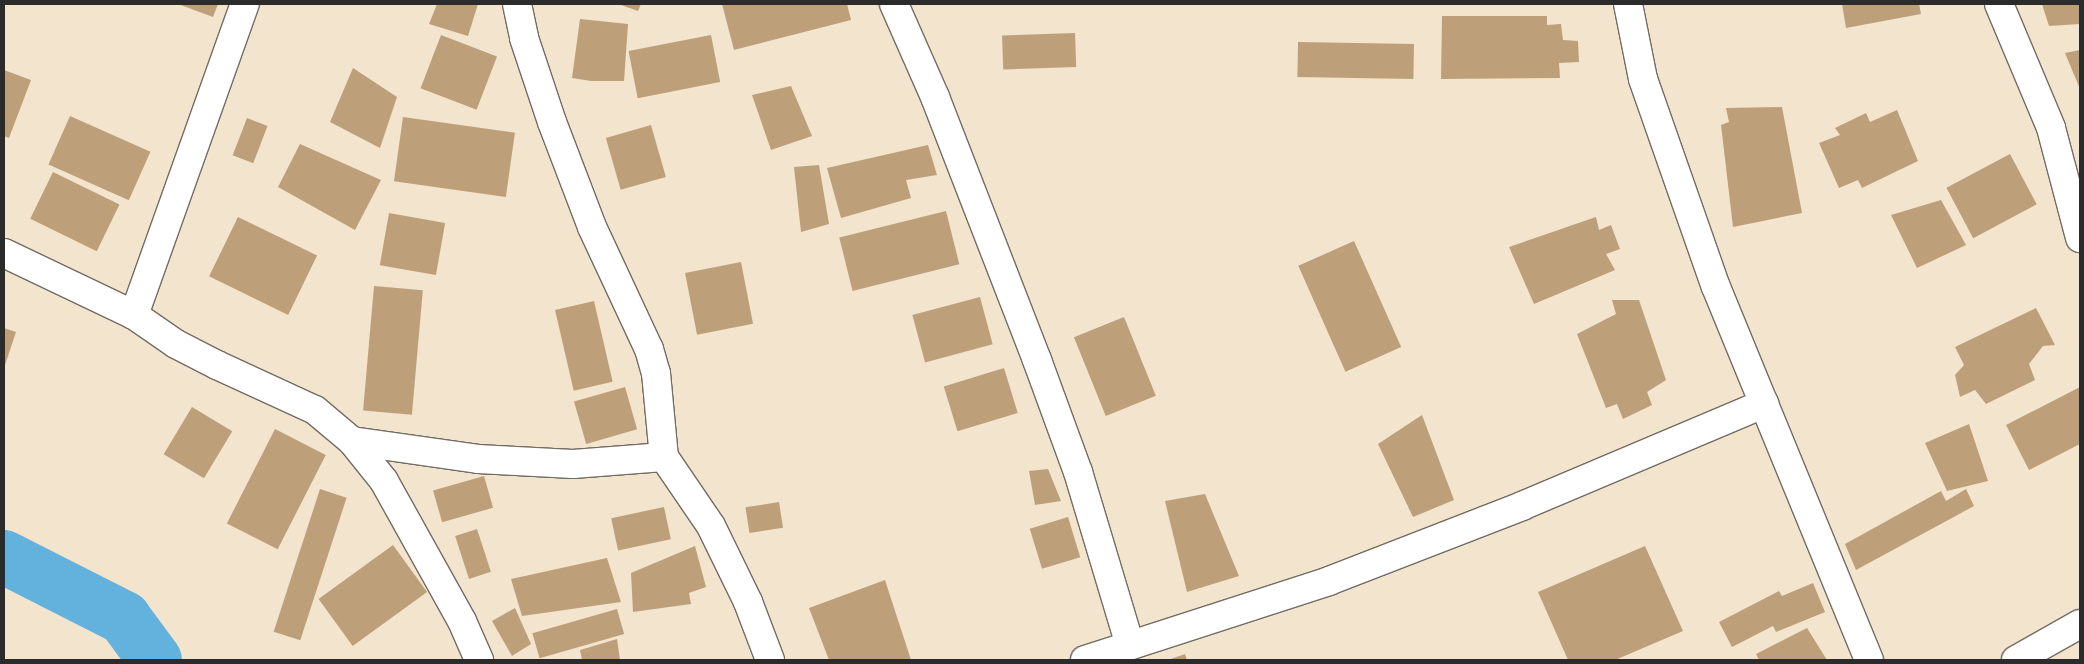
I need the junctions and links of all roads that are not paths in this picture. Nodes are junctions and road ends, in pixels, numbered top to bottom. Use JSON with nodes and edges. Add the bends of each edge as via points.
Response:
{"nodes":[{"id":1,"x":245,"y":4,"type":"edge"},
{"id":2,"x":518,"y":4,"type":"edge"},
{"id":3,"x":894,"y":4,"type":"edge"},
{"id":4,"x":1628,"y":4,"type":"edge"},
{"id":5,"x":1999,"y":4,"type":"edge"},
{"id":6,"x":2078,"y":228,"type":"edge"},
{"id":7,"x":4,"y":253,"type":"edge"},
{"id":8,"x":134,"y":315,"type":"junction"},
{"id":9,"x":1764,"y":404,"type":"junction"},
{"id":10,"x":352,"y":441,"type":"junction"},
{"id":11,"x":664,"y":456,"type":"junction"},
{"id":12,"x":2080,"y":624,"type":"edge"},
{"id":13,"x":1130,"y":645,"type":"junction"},
{"id":14,"x":479,"y":660,"type":"edge"},
{"id":15,"x":770,"y":660,"type":"edge"},
{"id":16,"x":1085,"y":660,"type":"edge"},
{"id":17,"x":1869,"y":660,"type":"edge"},
{"id":18,"x":2016,"y":660,"type":"edge"}],
"edges":[{"from":1,"to":8,"type":"street"},
{"from":2,"to":11,"type":"street","via":[[524,38],[552,122],[592,227],[649,349],[656,374]]},
{"from":3,"to":13,"type":"street","via":[[935,97],[1037,360],[1078,472]]},
{"from":4,"to":9,"type":"street","via":[[1642,79],[1716,287]]},
{"from":5,"to":6,"type":"street","via":[[2050,128]]},
{"from":7,"to":8,"type":"street"},
{"from":8,"to":10,"type":"street","via":[[184,348],[315,410]]},
{"from":9,"to":13,"type":"street","via":[[1522,506],[1329,582]]},
{"from":9,"to":17,"type":"street"},
{"from":10,"to":11,"type":"street","via":[[478,459],[573,464]]},
{"from":10,"to":14,"type":"street","via":[[384,481],[462,621]]},
{"from":11,"to":15,"type":"street","via":[[711,526],[748,602]]},
{"from":12,"to":18,"type":"street"},
{"from":13,"to":16,"type":"street"}]}
